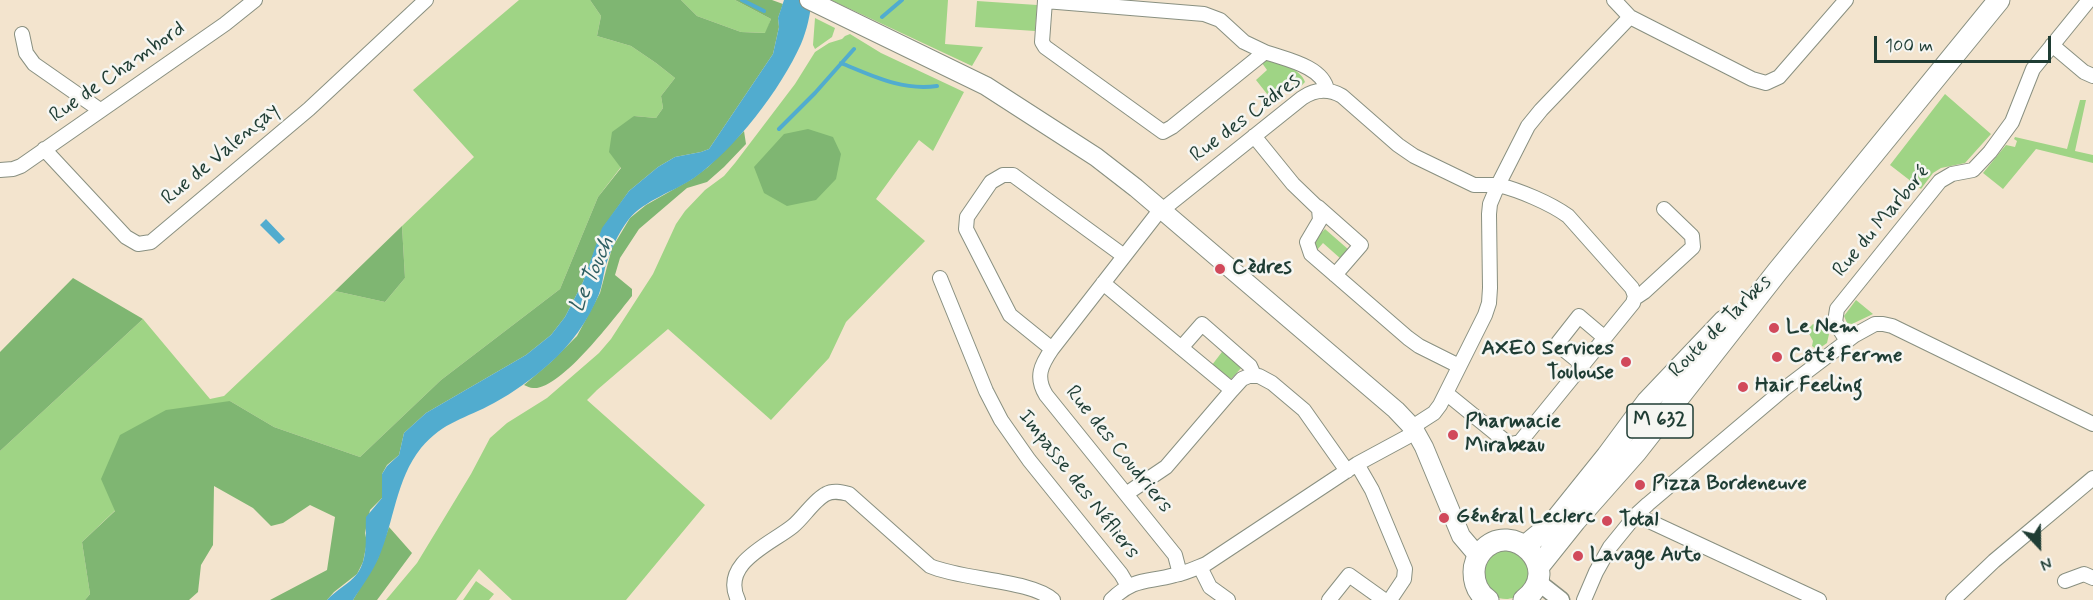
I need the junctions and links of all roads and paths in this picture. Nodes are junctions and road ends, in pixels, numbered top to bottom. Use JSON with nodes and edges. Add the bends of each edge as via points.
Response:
{"nodes":[{"id":1,"x":255,"y":0,"type":"edge"},
{"id":2,"x":426,"y":0,"type":"edge"},
{"id":3,"x":1613,"y":0,"type":"edge"},
{"id":4,"x":1846,"y":0,"type":"edge"},
{"id":5,"x":1998,"y":0,"type":"edge"},
{"id":6,"x":2089,"y":0,"type":"edge"},
{"id":7,"x":817,"y":4,"type":"edge"},
{"id":8,"x":1630,"y":17,"type":"junction"},
{"id":9,"x":22,"y":34,"type":"dead end"},
{"id":10,"x":2052,"y":45,"type":"junction"},
{"id":11,"x":1265,"y":52,"type":"junction"},
{"id":12,"x":2093,"y":76,"type":"edge"},
{"id":13,"x":1327,"y":90,"type":"junction"},
{"id":14,"x":100,"y":110,"type":"junction"},
{"id":15,"x":1254,"y":136,"type":"junction"},
{"id":16,"x":44,"y":149,"type":"junction"},
{"id":17,"x":0,"y":170,"type":"edge"},
{"id":18,"x":1498,"y":185,"type":"junction"},
{"id":19,"x":1318,"y":207,"type":"junction"},
{"id":20,"x":1664,"y":209,"type":"dead end"},
{"id":21,"x":1162,"y":210,"type":"junction"},
{"id":22,"x":1124,"y":256,"type":"junction"},
{"id":23,"x":1777,"y":272,"type":"junction"},
{"id":24,"x":1335,"y":275,"type":"junction"},
{"id":25,"x":940,"y":278,"type":"dead end"},
{"id":26,"x":1102,"y":283,"type":"junction"},
{"id":27,"x":1635,"y":298,"type":"junction"},
{"id":28,"x":1605,"y":338,"type":"junction"},
{"id":29,"x":1847,"y":341,"type":"junction"},
{"id":30,"x":1181,"y":348,"type":"junction"},
{"id":31,"x":1052,"y":349,"type":"junction"},
{"id":32,"x":1583,"y":365,"type":"junction"},
{"id":33,"x":1459,"y":366,"type":"junction"},
{"id":34,"x":1254,"y":375,"type":"junction"},
{"id":35,"x":1232,"y":390,"type":"junction"},
{"id":36,"x":1446,"y":393,"type":"junction"},
{"id":37,"x":2093,"y":424,"type":"edge"},
{"id":38,"x":1414,"y":429,"type":"junction"},
{"id":39,"x":1352,"y":468,"type":"junction"},
{"id":40,"x":2093,"y":478,"type":"edge"},
{"id":41,"x":1126,"y":494,"type":"junction"},
{"id":42,"x":1636,"y":515,"type":"junction"},
{"id":43,"x":1525,"y":546,"type":"junction"},
{"id":44,"x":1485,"y":550,"type":"junction"},
{"id":45,"x":1190,"y":570,"type":"junction"},
{"id":46,"x":1538,"y":574,"type":"junction"},
{"id":47,"x":2093,"y":578,"type":"edge"},
{"id":48,"x":2065,"y":581,"type":"dead end"},
{"id":49,"x":1128,"y":586,"type":"junction"},
{"id":50,"x":1480,"y":596,"type":"edge"},
{"id":51,"x":738,"y":600,"type":"edge"},
{"id":52,"x":1053,"y":600,"type":"edge"},
{"id":53,"x":1111,"y":600,"type":"edge"},
{"id":54,"x":1228,"y":600,"type":"edge"},
{"id":55,"x":1329,"y":600,"type":"edge"},
{"id":56,"x":1384,"y":600,"type":"edge"},
{"id":57,"x":1390,"y":600,"type":"edge"},
{"id":58,"x":1524,"y":600,"type":"edge"},
{"id":59,"x":1562,"y":600,"type":"edge"},
{"id":60,"x":1584,"y":600,"type":"edge"},
{"id":61,"x":1819,"y":600,"type":"edge"},
{"id":62,"x":1953,"y":600,"type":"edge"}],
"edges":[{"from":1,"to":14,"type":"street","name":"Rue de Chambord"},
{"from":2,"to":16,"type":"street","name":"Rue de Valençay","via":[[309,109],[151,242],[138,244],[126,237]]},
{"from":3,"to":8,"type":"street"},
{"from":4,"to":8,"type":"street","via":[[1779,77],[1766,83]]},
{"from":5,"to":23,"type":"main road","name":"Route de Tarbes","number":"M 632"},
{"from":6,"to":10,"type":"street","name":"Rue du Marboré"},
{"from":7,"to":21,"type":"main road","via":[[1011,101],[1108,166]]},
{"from":8,"to":18,"type":"street","via":[[1528,126]]},
{"from":9,"to":14,"type":"street","via":[[26,53],[34,64]]},
{"from":10,"to":12,"type":"street"},
{"from":10,"to":29,"type":"street","name":"Rue du Marboré","via":[[2029,76],[2012,122],[1995,147],[1972,170],[1940,181],[1837,309],[1835,322]]},
{"from":11,"to":11,"type":"street","via":[[1163,132],[1045,47],[1045,1],[1204,14],[1220,20],[1244,42]]},
{"from":11,"to":13,"type":"street","via":[[1310,70]]},
{"from":13,"to":15,"type":"street","name":"Rue des Cèdres","via":[[1306,95]]},
{"from":13,"to":18,"type":"street","name":"Rue des Cèdres","via":[[1342,96],[1414,156],[1474,186]]},
{"from":14,"to":16,"type":"street","name":"Rue de Chambord"},
{"from":15,"to":19,"type":"street","via":[[1293,184]]},
{"from":15,"to":21,"type":"street","name":"Rue des Cèdres"},
{"from":16,"to":17,"type":"street","name":"Rue de Chambord","via":[[21,166]]},
{"from":18,"to":27,"type":"street","name":"Rue des Cèdres","via":[[1568,216],[1630,285]]},
{"from":18,"to":33,"type":"street","via":[[1489,214],[1489,303]]},
{"from":19,"to":24,"type":"street","via":[[1320,220],[1307,248]]},
{"from":19,"to":24,"type":"street","via":[[1361,245]]},
{"from":20,"to":27,"type":"street","via":[[1692,236],[1693,247]]},
{"from":21,"to":22,"type":"street","name":"Rue des Coudriers"},
{"from":21,"to":38,"type":"main road","via":[[1381,395]]},
{"from":22,"to":26,"type":"street","name":"Rue des Coudriers"},
{"from":22,"to":31,"type":"street","via":[[1013,176],[1003,175],[991,182],[967,217],[966,229],[1010,315]]},
{"from":23,"to":43,"type":"main road","name":"Route de Tarbes","number":"M 632","via":[[1741,303],[1647,402],[1554,522]]},
{"from":23,"to":46,"type":"main road","name":"Route de Tarbes","number":"M 632","via":[[1636,452],[1575,521]]},
{"from":24,"to":33,"type":"street","via":[[1408,338]]},
{"from":25,"to":49,"type":"street","name":"Impasse des Néfliers","via":[[1001,420]]},
{"from":26,"to":30,"type":"street"},
{"from":26,"to":31,"type":"street","name":"Rue des Coudriers"},
{"from":27,"to":28,"type":"street"},
{"from":28,"to":32,"type":"street"},
{"from":28,"to":32,"type":"street","via":[[1579,316],[1557,344]]},
{"from":29,"to":37,"type":"street","via":[[1870,325],[1887,324]]},
{"from":29,"to":42,"type":"street","via":[[1764,405]]},
{"from":30,"to":34,"type":"street","via":[[1202,324],[1250,366]]},
{"from":30,"to":35,"type":"street"},
{"from":31,"to":41,"type":"street","name":"Rue des Coudriers","via":[[1040,368],[1043,389]]},
{"from":32,"to":36,"type":"street","via":[[1525,438],[1515,444],[1505,441]]},
{"from":33,"to":36,"type":"street"},
{"from":34,"to":35,"type":"street"},
{"from":34,"to":39,"type":"street","via":[[1272,383],[1304,410]]},
{"from":35,"to":41,"type":"street","via":[[1166,467]]},
{"from":36,"to":38,"type":"street","via":[[1434,413]]},
{"from":38,"to":39,"type":"street","via":[[1407,437]]},
{"from":38,"to":44,"type":"main road","via":[[1452,513],[1477,535]]},
{"from":39,"to":45,"type":"street","via":[[1221,555]]},
{"from":39,"to":57,"type":"street","via":[[1372,490],[1405,569],[1404,579]]},
{"from":40,"to":62,"type":"street"},
{"from":41,"to":45,"type":"street","name":"Rue des Coudriers"},
{"from":42,"to":60,"type":"street","via":[[1610,547]]},
{"from":42,"to":61,"type":"street"},
{"from":43,"to":44,"type":"main road","via":[[1504,540]]},
{"from":43,"to":46,"type":"main road","via":[[1534,555]]},
{"from":44,"to":50,"type":"main road","via":[[1474,566]]},
{"from":45,"to":49,"type":"street"},
{"from":45,"to":54,"type":"street","name":"Rue des Coudriers"},
{"from":46,"to":58,"type":"main road","name":"Route de Tarbes","via":[[1532,594]]},
{"from":46,"to":59,"type":"street"},
{"from":47,"to":48,"type":"street","via":[[2084,573]]},
{"from":49,"to":53,"type":"street"},
{"from":51,"to":52,"type":"street","via":[[734,592],[736,573],[755,550],[795,525],[826,494],[837,491],[849,494],[930,566],[1034,590]]},
{"from":55,"to":56,"type":"street","via":[[1349,575]]}]}
